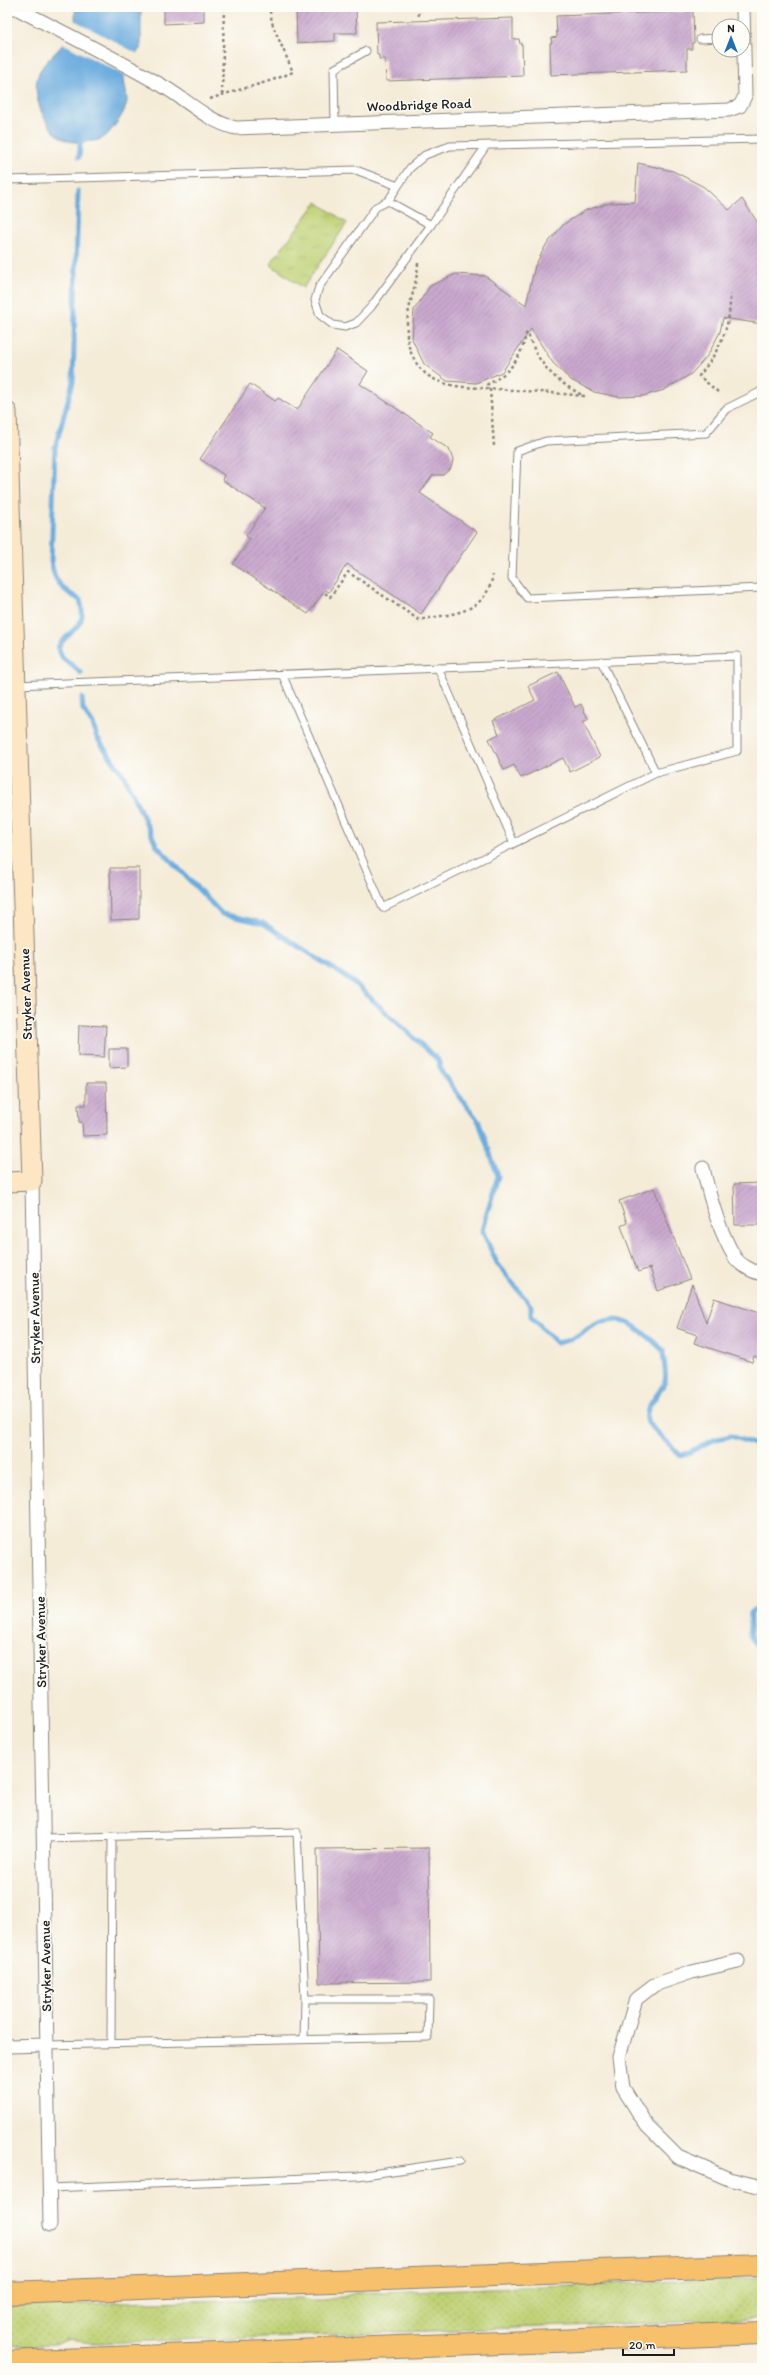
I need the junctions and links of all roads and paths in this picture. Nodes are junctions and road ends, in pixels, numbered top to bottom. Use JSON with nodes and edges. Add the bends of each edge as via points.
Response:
{"nodes":[{"id":1,"x":224,"y":7,"type":"edge"},
{"id":2,"x":269,"y":7,"type":"edge"},
{"id":3,"x":418,"y":7,"type":"edge"},
{"id":4,"x":646,"y":7,"type":"edge"},
{"id":5,"x":743,"y":7,"type":"edge"},
{"id":6,"x":7,"y":8,"type":"edge"},
{"id":7,"x":28,"y":10,"type":"edge"},
{"id":8,"x":650,"y":11,"type":"dead end"},
{"id":9,"x":419,"y":17,"type":"dead end"},
{"id":10,"x":743,"y":18,"type":"edge"},
{"id":11,"x":711,"y":38,"type":"edge"},
{"id":12,"x":700,"y":39,"type":"dead end"},
{"id":13,"x":366,"y":51,"type":"dead end"},
{"id":14,"x":744,"y":58,"type":"edge"},
{"id":15,"x":222,"y":95,"type":"junction"},
{"id":16,"x":210,"y":100,"type":"dead end"},
{"id":17,"x":335,"y":125,"type":"junction"},
{"id":18,"x":762,"y":138,"type":"edge"},
{"id":19,"x":486,"y":146,"type":"junction"},
{"id":20,"x":7,"y":180,"type":"edge"},
{"id":21,"x":398,"y":186,"type":"junction"},
{"id":22,"x":388,"y":201,"type":"junction"},
{"id":23,"x":431,"y":225,"type":"junction"},
{"id":24,"x":418,"y":261,"type":"dead end"},
{"id":25,"x":730,"y":294,"type":"dead end"},
{"id":26,"x":488,"y":388,"type":"junction"},
{"id":27,"x":762,"y":391,"type":"edge"},
{"id":28,"x":718,"y":392,"type":"dead end"},
{"id":29,"x":7,"y":412,"type":"edge"},
{"id":30,"x":494,"y":446,"type":"dead end"},
{"id":31,"x":493,"y":575,"type":"dead end"},
{"id":32,"x":762,"y":588,"type":"edge"},
{"id":33,"x":325,"y":593,"type":"dead end"},
{"id":34,"x":601,"y":661,"type":"junction"},
{"id":35,"x":438,"y":668,"type":"junction"},
{"id":36,"x":282,"y":674,"type":"junction"},
{"id":37,"x":16,"y":685,"type":"junction"},
{"id":38,"x":656,"y":773,"type":"junction"},
{"id":39,"x":514,"y":843,"type":"junction"},
{"id":40,"x":703,"y":1168,"type":"dead end"},
{"id":41,"x":32,"y":1181,"type":"junction"},
{"id":42,"x":7,"y":1182,"type":"edge"},
{"id":43,"x":762,"y":1274,"type":"edge"},
{"id":44,"x":112,"y":1836,"type":"junction"},
{"id":45,"x":44,"y":1838,"type":"junction"},
{"id":46,"x":738,"y":1961,"type":"dead end"},
{"id":47,"x":305,"y":1999,"type":"junction"},
{"id":48,"x":304,"y":2039,"type":"junction"},
{"id":49,"x":111,"y":2043,"type":"junction"},
{"id":50,"x":47,"y":2045,"type":"junction"},
{"id":51,"x":7,"y":2046,"type":"edge"},
{"id":52,"x":460,"y":2161,"type":"dead end"},
{"id":53,"x":762,"y":2187,"type":"edge"},
{"id":54,"x":49,"y":2188,"type":"junction"},
{"id":55,"x":50,"y":2225,"type":"dead end"},
{"id":56,"x":762,"y":2266,"type":"edge"},
{"id":57,"x":7,"y":2285,"type":"edge"},
{"id":58,"x":51,"y":2292,"type":"junction"},
{"id":59,"x":7,"y":2293,"type":"edge"},
{"id":60,"x":762,"y":2333,"type":"edge"},
{"id":61,"x":7,"y":2362,"type":"edge"}],
"edges":[{"from":1,"to":15,"type":"path"},
{"from":2,"to":15,"type":"path","via":[[273,26],[293,72],[269,83]]},
{"from":3,"to":9,"type":"path"},
{"from":4,"to":8,"type":"path"},
{"from":5,"to":10,"type":"street","name":"Woodbridge Road"},
{"from":6,"to":7,"type":"street","name":"Woodbridge Road"},
{"from":7,"to":17,"type":"street","name":"Woodbridge Road","via":[[180,96],[220,125],[236,128]]},
{"from":11,"to":12,"type":"lane"},
{"from":13,"to":17,"type":"lane","via":[[334,69]]},
{"from":14,"to":17,"type":"street","name":"Woodbridge Road","via":[[745,96],[740,106],[729,110]]},
{"from":15,"to":16,"type":"path"},
{"from":18,"to":19,"type":"lane"},
{"from":19,"to":21,"type":"lane","via":[[450,146],[425,155],[410,168]]},
{"from":19,"to":23,"type":"lane"},
{"from":20,"to":21,"type":"lane","via":[[356,170]]},
{"from":21,"to":22,"type":"lane"},
{"from":22,"to":23,"type":"lane"},
{"from":22,"to":23,"type":"lane","via":[[376,207],[320,287],[316,300],[320,315],[333,325],[345,327],[356,323]]},
{"from":24,"to":26,"type":"path","via":[[407,319],[409,345],[414,360],[430,378],[444,384]]},
{"from":25,"to":28,"type":"path","via":[[728,318],[722,341],[716,354],[699,376]]},
{"from":26,"to":26,"type":"path","via":[[584,396],[567,387],[550,372],[535,354],[528,333],[520,357],[502,377],[486,385]]},
{"from":26,"to":30,"type":"path"},
{"from":27,"to":32,"type":"lane","via":[[726,410],[706,433],[546,441],[517,451],[512,578],[528,598]]},
{"from":29,"to":37,"type":"street","name":"Stryker Avenue"},
{"from":31,"to":33,"type":"path","via":[[490,588],[478,605],[419,620],[348,572],[330,597]]},
{"from":34,"to":35,"type":"lane"},
{"from":34,"to":38,"type":"lane"},
{"from":34,"to":38,"type":"lane","via":[[737,656],[737,751]]},
{"from":35,"to":36,"type":"lane"},
{"from":35,"to":39,"type":"lane"},
{"from":36,"to":37,"type":"lane"},
{"from":36,"to":39,"type":"lane","via":[[383,908]]},
{"from":37,"to":41,"type":"street","name":"Stryker Avenue"},
{"from":38,"to":39,"type":"lane"},
{"from":40,"to":43,"type":"street","via":[[709,1194],[734,1257],[754,1272]]},
{"from":41,"to":42,"type":"street"},
{"from":41,"to":45,"type":"street","name":"Stryker Avenue"},
{"from":44,"to":45,"type":"lane"},
{"from":44,"to":47,"type":"lane","via":[[297,1832]]},
{"from":44,"to":49,"type":"lane"},
{"from":45,"to":50,"type":"street","name":"Stryker Avenue"},
{"from":46,"to":53,"type":"street","via":[[692,1972],[654,1985],[636,1999],[619,2058],[623,2088],[647,2126],[678,2157],[729,2179]]},
{"from":47,"to":48,"type":"lane"},
{"from":47,"to":48,"type":"lane","via":[[429,1999],[428,2036]]},
{"from":48,"to":49,"type":"lane"},
{"from":49,"to":50,"type":"lane"},
{"from":50,"to":51,"type":"street"},
{"from":50,"to":54,"type":"street","name":"Stryker Avenue"},
{"from":52,"to":54,"type":"lane","via":[[358,2176]]},
{"from":54,"to":55,"type":"street","name":"Stryker Avenue"},
{"from":56,"to":58,"type":"highway"},
{"from":57,"to":58,"type":"highway"},
{"from":58,"to":59,"type":"highway"},
{"from":60,"to":61,"type":"highway"}]}
